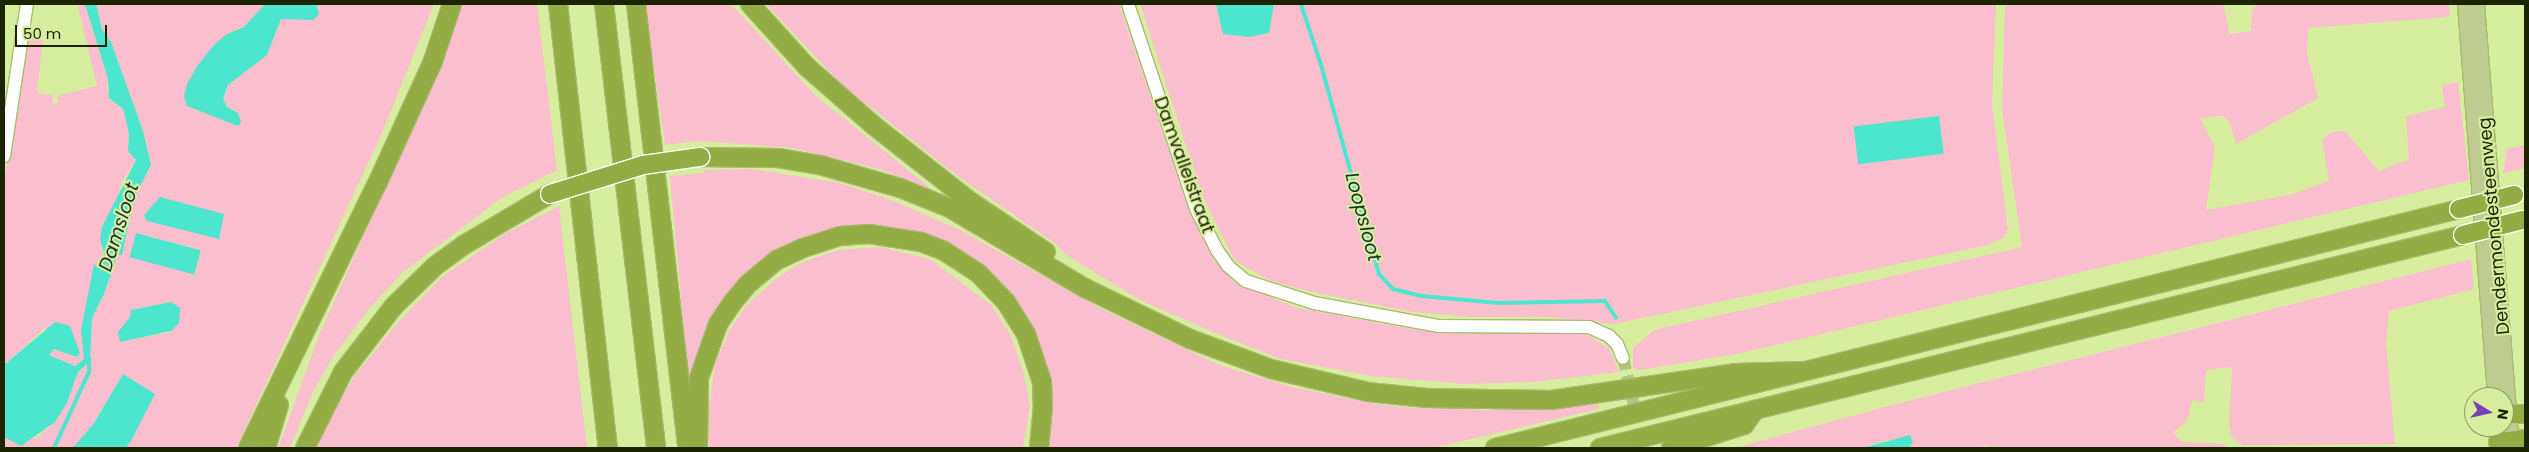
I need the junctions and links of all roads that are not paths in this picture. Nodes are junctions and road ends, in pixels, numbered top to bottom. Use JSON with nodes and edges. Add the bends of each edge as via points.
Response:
{"nodes":[{"id":1,"x":27,"y":4,"type":"edge"},
{"id":2,"x":452,"y":4,"type":"edge"},
{"id":3,"x":558,"y":4,"type":"edge"},
{"id":4,"x":604,"y":4,"type":"edge"},
{"id":5,"x":636,"y":4,"type":"edge"},
{"id":6,"x":750,"y":4,"type":"edge"},
{"id":7,"x":1128,"y":4,"type":"edge"},
{"id":8,"x":2465,"y":4,"type":"edge"},
{"id":9,"x":2476,"y":4,"type":"edge"},
{"id":10,"x":4,"y":156,"type":"edge"},
{"id":11,"x":2520,"y":193,"type":"edge"},
{"id":12,"x":2524,"y":220,"type":"edge"},
{"id":13,"x":1109,"y":298,"type":"junction"},
{"id":14,"x":309,"y":328,"type":"junction"},
{"id":15,"x":1623,"y":358,"type":"tunnel mouth"},
{"id":16,"x":1806,"y":371,"type":"junction"},
{"id":17,"x":2494,"y":387,"type":"edge"},
{"id":18,"x":2511,"y":387,"type":"edge"},
{"id":19,"x":1755,"y":410,"type":"junction"},
{"id":20,"x":248,"y":448,"type":"edge"},
{"id":21,"x":266,"y":448,"type":"edge"},
{"id":22,"x":305,"y":448,"type":"edge"},
{"id":23,"x":608,"y":448,"type":"edge"},
{"id":24,"x":656,"y":448,"type":"edge"},
{"id":25,"x":687,"y":448,"type":"edge"},
{"id":26,"x":698,"y":448,"type":"edge"},
{"id":27,"x":1039,"y":448,"type":"edge"},
{"id":28,"x":1495,"y":448,"type":"edge"},
{"id":29,"x":1600,"y":448,"type":"edge"},
{"id":30,"x":1671,"y":448,"type":"edge"}],
"edges":[{"from":1,"to":10,"type":"street"},
{"from":2,"to":14,"type":"highway","via":[[433,62]]},
{"from":3,"to":23,"type":"highway"},
{"from":4,"to":24,"type":"highway"},
{"from":5,"to":25,"type":"highway"},
{"from":6,"to":13,"type":"highway","via":[[807,67],[873,126],[971,202]]},
{"from":7,"to":15,"type":"street","name":"Damvalleistraat","via":[[1196,209],[1216,250],[1246,281],[1314,304],[1438,326],[1589,327],[1609,336]]},
{"from":8,"to":17,"type":"main road","name":"Dendermondesteenweg"},
{"from":9,"to":18,"type":"main road","name":"Dendermondesteenweg"},
{"from":11,"to":16,"type":"highway","bridge":true},
{"from":12,"to":19,"type":"highway","bridge":true},
{"from":13,"to":16,"type":"highway","via":[[1190,339],[1271,369],[1368,392],[1436,398],[1551,400],[1734,373]]},
{"from":13,"to":22,"type":"highway","bridge":true,"via":[[1085,288],[950,208],[900,188],[820,165],[778,158],[700,157],[643,166],[550,194],[435,266],[394,306],[343,372],[321,410]]},
{"from":14,"to":20,"type":"highway"},
{"from":14,"to":21,"type":"highway"},
{"from":16,"to":28,"type":"highway"},
{"from":19,"to":29,"type":"highway"},
{"from":19,"to":30,"type":"highway","via":[[1744,426]]},
{"from":26,"to":27,"type":"highway","via":[[699,378],[707,348],[718,324],[743,290],[777,260],[803,248],[840,236],[869,234],[921,242],[944,251],[978,273],[1006,302],[1026,334],[1042,382]]}]}
